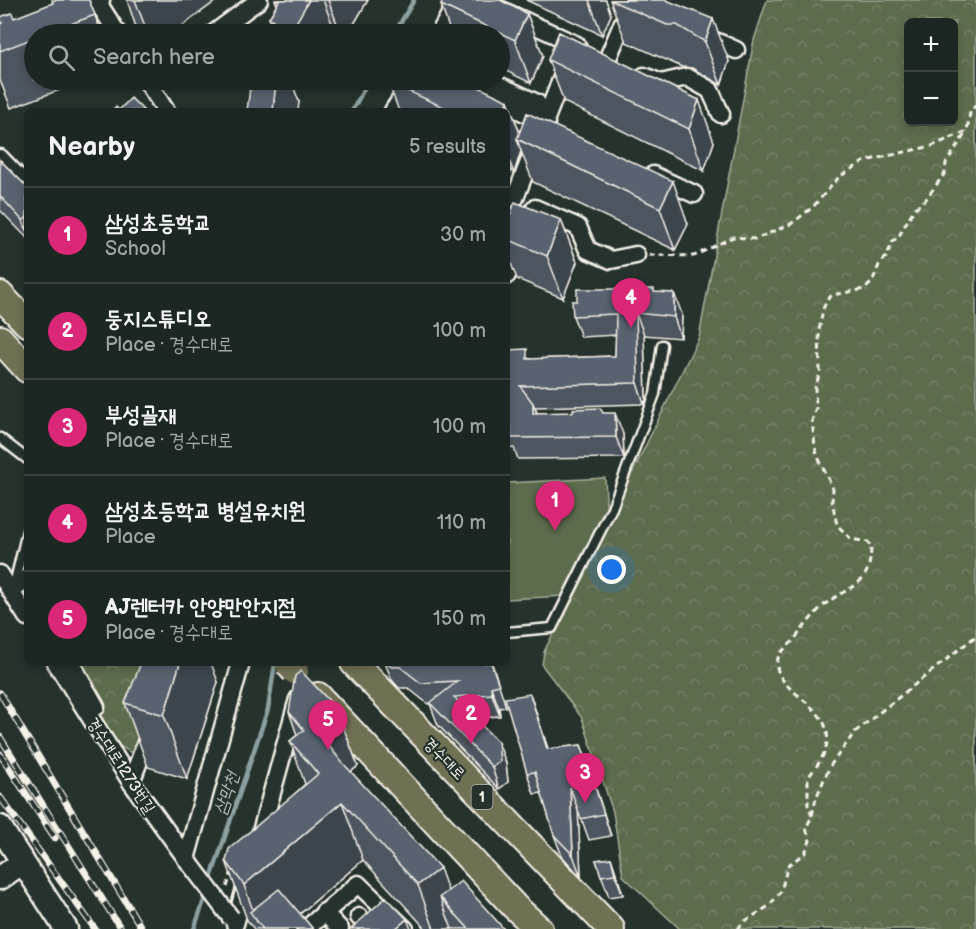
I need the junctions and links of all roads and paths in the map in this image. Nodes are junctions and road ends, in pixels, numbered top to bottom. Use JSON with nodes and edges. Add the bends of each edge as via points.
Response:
{"nodes":[{"id":1,"x":98,"y":0,"type":"edge"},
{"id":2,"x":259,"y":0,"type":"edge"},
{"id":3,"x":458,"y":0,"type":"edge"},
{"id":4,"x":480,"y":0,"type":"edge"},
{"id":5,"x":633,"y":3,"type":"edge"},
{"id":6,"x":43,"y":17,"type":"edge"},
{"id":7,"x":112,"y":24,"type":"edge"},
{"id":8,"x":227,"y":24,"type":"edge"},
{"id":9,"x":445,"y":24,"type":"edge"},
{"id":10,"x":684,"y":26,"type":"edge"},
{"id":11,"x":575,"y":44,"type":"junction"},
{"id":12,"x":736,"y":50,"type":"dead end"},
{"id":13,"x":618,"y":64,"type":"junction"},
{"id":14,"x":154,"y":90,"type":"edge"},
{"id":15,"x":407,"y":90,"type":"edge"},
{"id":16,"x":479,"y":90,"type":"edge"},
{"id":17,"x":509,"y":90,"type":"edge"},
{"id":18,"x":976,"y":105,"type":"edge"},
{"id":19,"x":164,"y":108,"type":"edge"},
{"id":20,"x":395,"y":108,"type":"edge"},
{"id":21,"x":721,"y":114,"type":"dead end"},
{"id":22,"x":537,"y":119,"type":"junction"},
{"id":23,"x":967,"y":130,"type":"junction"},
{"id":24,"x":566,"y":133,"type":"edge"},
{"id":25,"x":0,"y":158,"type":"edge"},
{"id":26,"x":640,"y":168,"type":"edge"},
{"id":27,"x":24,"y":183,"type":"edge"},
{"id":28,"x":694,"y":194,"type":"dead end"},
{"id":29,"x":511,"y":196,"type":"edge"},
{"id":30,"x":535,"y":208,"type":"junction"},
{"id":31,"x":636,"y":255,"type":"joint"},
{"id":32,"x":510,"y":268,"type":"edge"},
{"id":33,"x":0,"y":295,"type":"edge"},
{"id":34,"x":24,"y":320,"type":"edge"},
{"id":35,"x":0,"y":339,"type":"edge"},
{"id":36,"x":662,"y":345,"type":"dead end"},
{"id":37,"x":24,"y":366,"type":"edge"},
{"id":38,"x":0,"y":438,"type":"edge"},
{"id":39,"x":24,"y":457,"type":"edge"},
{"id":40,"x":24,"y":543,"type":"edge"},
{"id":41,"x":0,"y":574,"type":"edge"},
{"id":42,"x":24,"y":581,"type":"edge"},
{"id":43,"x":12,"y":592,"type":"junction"},
{"id":44,"x":24,"y":612,"type":"edge"},
{"id":45,"x":510,"y":632,"type":"edge"},
{"id":46,"x":976,"y":636,"type":"edge"},
{"id":47,"x":64,"y":666,"type":"edge"},
{"id":48,"x":64,"y":666,"type":"edge"},
{"id":49,"x":240,"y":666,"type":"edge"},
{"id":50,"x":362,"y":666,"type":"edge"},
{"id":51,"x":296,"y":672,"type":"edge"},
{"id":52,"x":156,"y":718,"type":"edge"},
{"id":53,"x":116,"y":744,"type":"dead end"},
{"id":54,"x":131,"y":782,"type":"junction"},
{"id":55,"x":812,"y":816,"type":"junction"},
{"id":56,"x":0,"y":827,"type":"edge"},
{"id":57,"x":23,"y":862,"type":"junction"},
{"id":58,"x":189,"y":862,"type":"junction"},
{"id":59,"x":0,"y":878,"type":"edge"},
{"id":60,"x":324,"y":912,"type":"junction"},
{"id":61,"x":358,"y":916,"type":"dead end"},
{"id":62,"x":235,"y":924,"type":"edge"},
{"id":63,"x":66,"y":929,"type":"edge"},
{"id":64,"x":306,"y":929,"type":"edge"},
{"id":65,"x":340,"y":929,"type":"edge"},
{"id":66,"x":370,"y":929,"type":"edge"},
{"id":67,"x":405,"y":929,"type":"edge"},
{"id":68,"x":539,"y":929,"type":"edge"},
{"id":69,"x":611,"y":929,"type":"edge"},
{"id":70,"x":738,"y":929,"type":"edge"}],
"edges":[{"from":1,"to":6,"type":"street"},
{"from":1,"to":7,"type":"street"},
{"from":2,"to":8,"type":"street"},
{"from":3,"to":9,"type":"street"},
{"from":4,"to":11,"type":"street"},
{"from":5,"to":13,"type":"street"},
{"from":10,"to":12,"type":"street"},
{"from":11,"to":13,"type":"street"},
{"from":11,"to":22,"type":"street"},
{"from":13,"to":21,"type":"street","via":[[661,83],[687,77],[710,90]]},
{"from":14,"to":19,"type":"street"},
{"from":15,"to":20,"type":"street"},
{"from":16,"to":22,"type":"street"},
{"from":17,"to":22,"type":"street","via":[[537,103]]},
{"from":18,"to":23,"type":"path","via":[[970,112]]},
{"from":22,"to":24,"type":"street"},
{"from":22,"to":29,"type":"street"},
{"from":23,"to":31,"type":"path","via":[[932,146],[865,161],[839,177],[813,207],[791,224],[755,239],[733,237],[694,256]]},
{"from":23,"to":55,"type":"path","via":[[946,163],[945,173],[926,199],[914,208],[892,242],[872,282],[865,289],[832,295],[823,309],[820,372],[812,421],[815,447],[833,489],[837,525],[851,539],[868,542],[871,554],[858,585],[824,604],[777,661],[784,681],[816,709],[826,727],[820,764],[808,777]]},
{"from":25,"to":27,"type":"street"},
{"from":26,"to":28,"type":"street"},
{"from":29,"to":30,"type":"street"},
{"from":30,"to":31,"type":"street","via":[[578,226],[588,250],[611,260]]},
{"from":30,"to":32,"type":"street"},
{"from":33,"to":34,"type":"main road"},
{"from":35,"to":37,"type":"main road"},
{"from":36,"to":45,"type":"lane","via":[[655,394],[616,498],[552,628]]},
{"from":38,"to":39,"type":"lane"},
{"from":40,"to":43,"type":"lane"},
{"from":41,"to":43,"type":"street"},
{"from":42,"to":43,"type":"street"},
{"from":43,"to":44,"type":"street"},
{"from":46,"to":55,"type":"path","via":[[855,732],[830,766]]},
{"from":47,"to":53,"type":"street"},
{"from":48,"to":54,"type":"street","name":"경수대로1273번길"},
{"from":49,"to":58,"type":"street"},
{"from":50,"to":69,"type":"main road","name":"경수대로","number":"1"},
{"from":51,"to":62,"type":"street"},
{"from":51,"to":68,"type":"main road"},
{"from":52,"to":54,"type":"street"},
{"from":54,"to":58,"type":"street","name":"경수대로1273번길"},
{"from":55,"to":70,"type":"path","via":[[806,828],[810,841],[805,853],[788,866],[781,891],[769,906]]},
{"from":56,"to":57,"type":"street"},
{"from":57,"to":59,"type":"street"},
{"from":57,"to":63,"type":"street"},
{"from":58,"to":62,"type":"street","name":"경수대로1273번길","bridge":true},
{"from":60,"to":64,"type":"street"},
{"from":60,"to":65,"type":"street"},
{"from":60,"to":67,"type":"street","via":[[358,884]]},
{"from":61,"to":66,"type":"street"}]}
